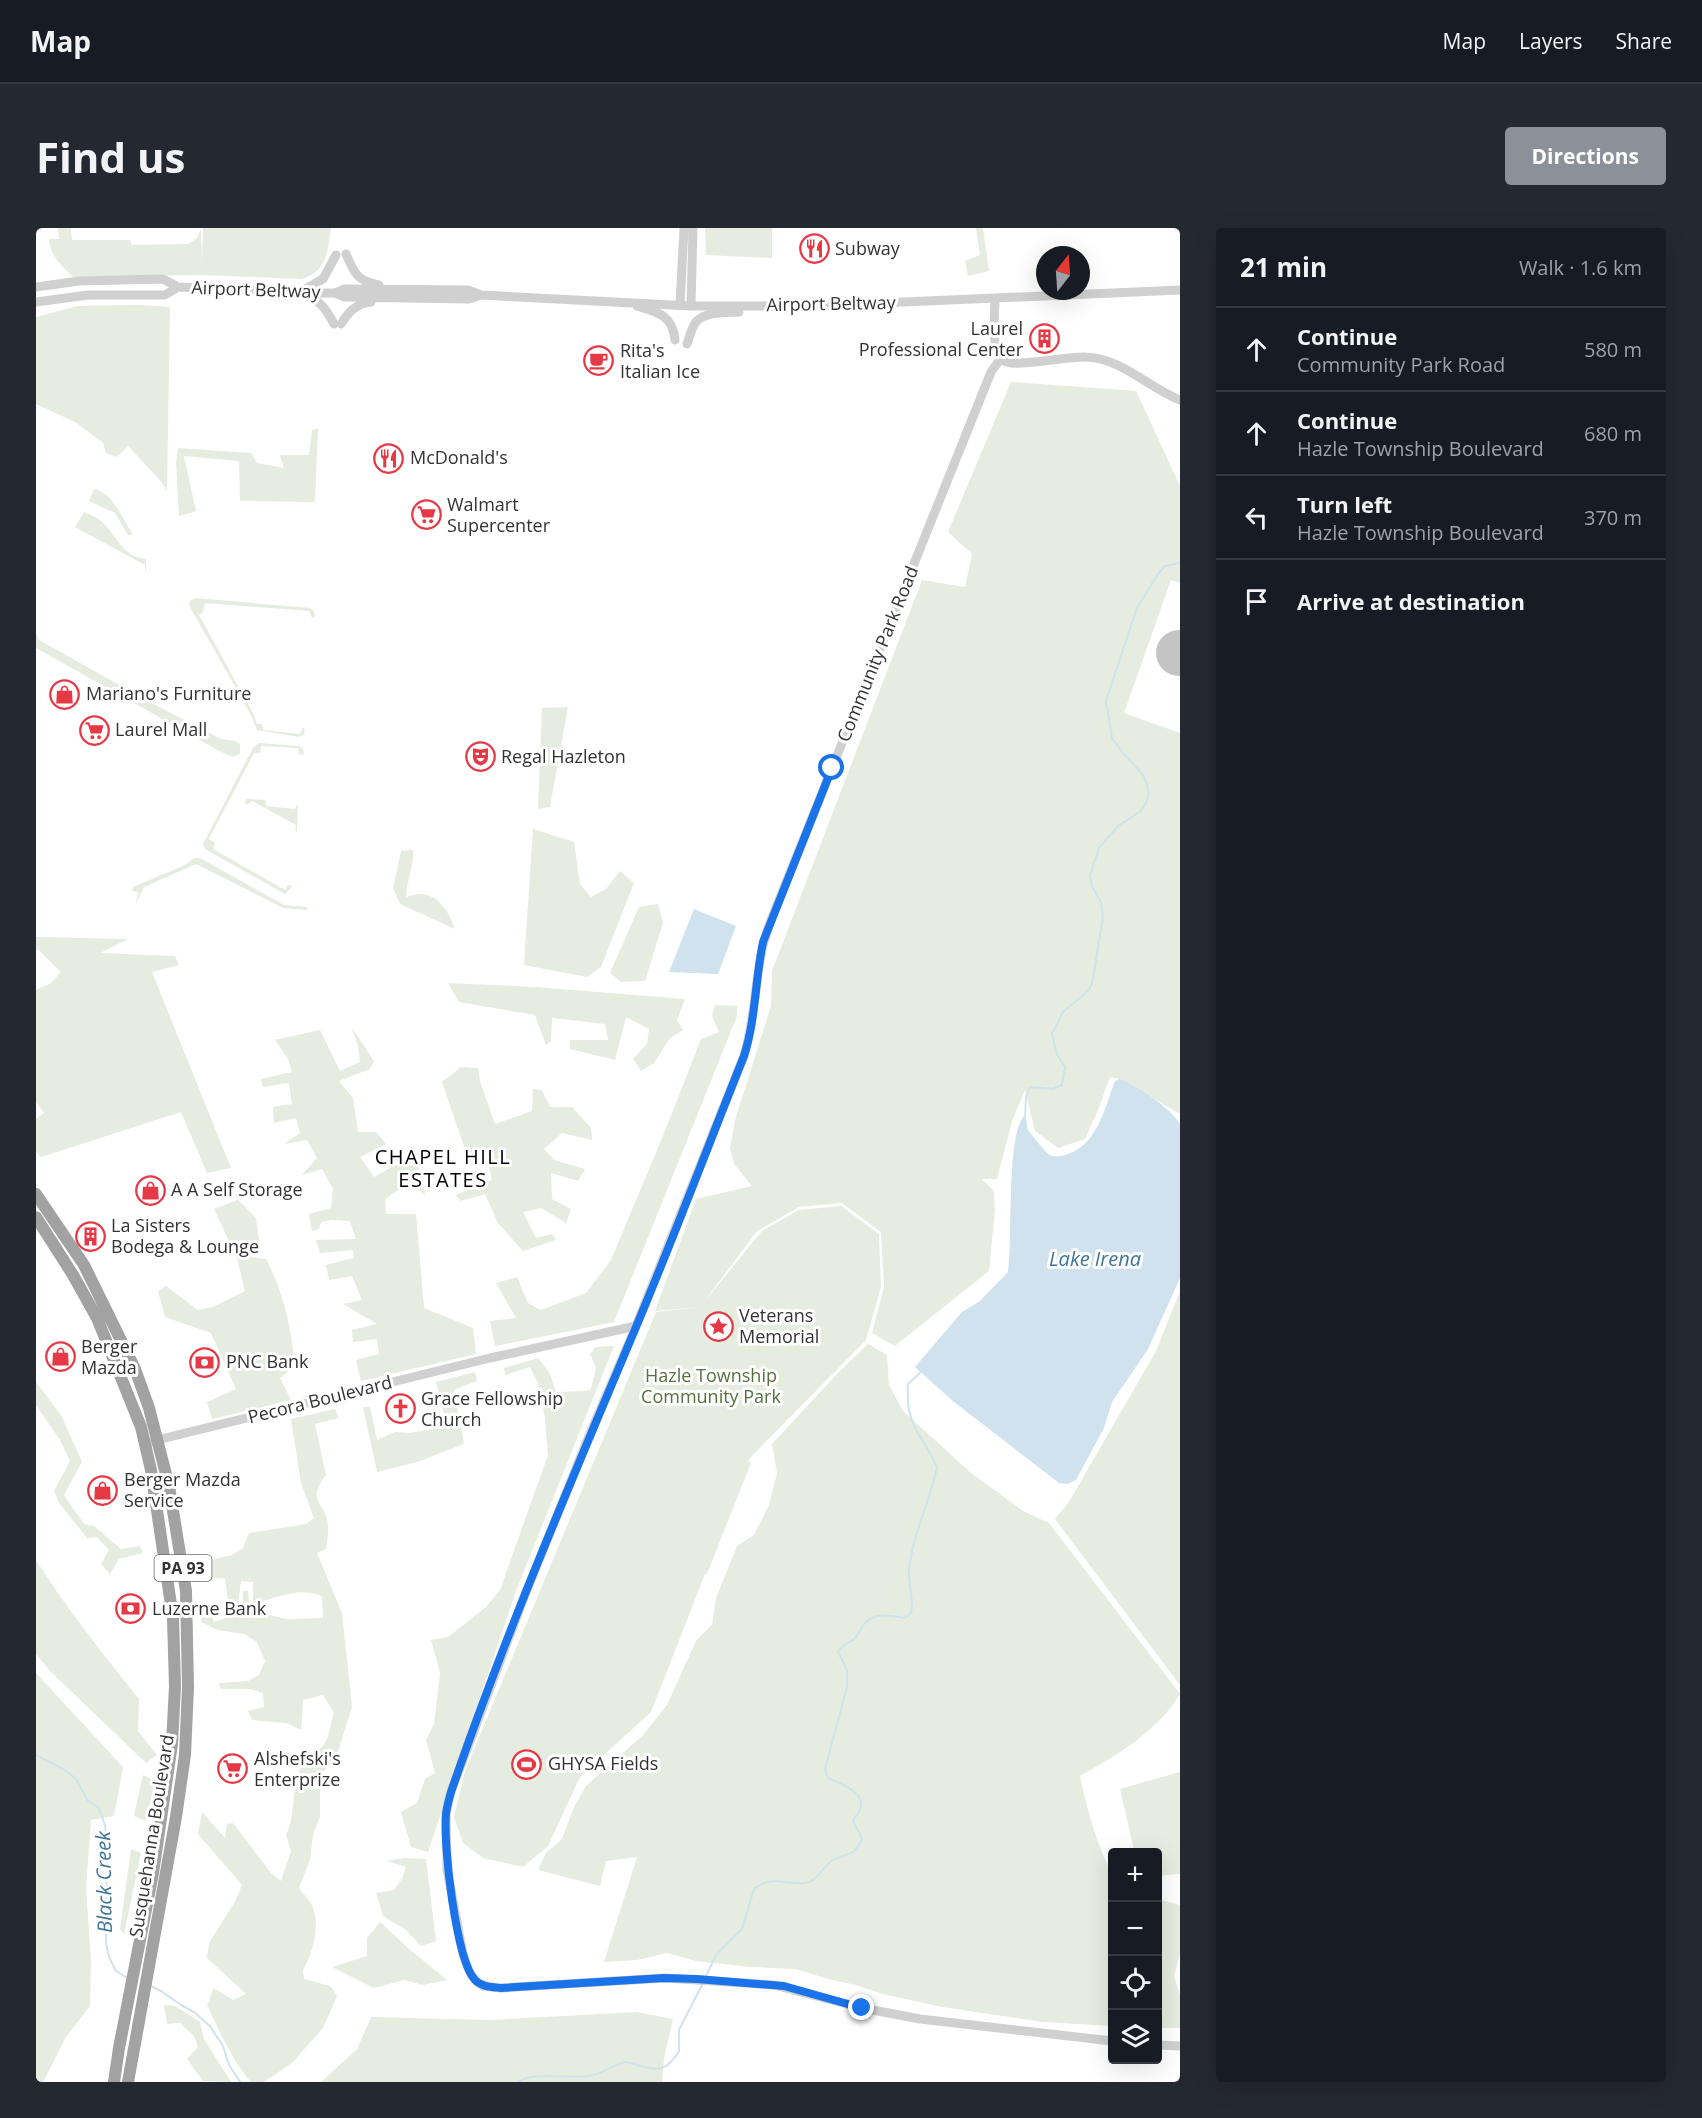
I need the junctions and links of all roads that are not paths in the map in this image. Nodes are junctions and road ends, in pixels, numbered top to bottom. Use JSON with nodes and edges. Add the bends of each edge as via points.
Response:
{"nodes":[{"id":1,"x":687,"y":230,"type":"edge"},
{"id":2,"x":36,"y":287,"type":"edge"},
{"id":3,"x":177,"y":287,"type":"junction"},
{"id":4,"x":1180,"y":290,"type":"edge"},
{"id":5,"x":299,"y":293,"type":"junction"},
{"id":6,"x":410,"y":294,"type":"junction"},
{"id":7,"x":995,"y":299,"type":"junction"},
{"id":8,"x":620,"y":301,"type":"junction"},
{"id":9,"x":36,"y":302,"type":"edge"},
{"id":10,"x":680,"y":305,"type":"junction"},
{"id":11,"x":691,"y":306,"type":"junction"},
{"id":12,"x":812,"y":306,"type":"junction"},
{"id":13,"x":675,"y":340,"type":"dead end"},
{"id":14,"x":687,"y":344,"type":"dead end"},
{"id":15,"x":1000,"y":358,"type":"junction"},
{"id":16,"x":1180,"y":400,"type":"edge"},
{"id":17,"x":36,"y":1194,"type":"edge"},
{"id":18,"x":36,"y":1217,"type":"edge"},
{"id":19,"x":636,"y":1326,"type":"junction"},
{"id":20,"x":158,"y":1440,"type":"junction"},
{"id":21,"x":145,"y":1443,"type":"junction"},
{"id":22,"x":1108,"y":2040,"type":"edge"},
{"id":23,"x":1162,"y":2045,"type":"edge"},
{"id":24,"x":1180,"y":2046,"type":"edge"},
{"id":25,"x":114,"y":2082,"type":"edge"},
{"id":26,"x":128,"y":2082,"type":"edge"}],
"edges":[{"from":1,"to":10,"type":"street"},
{"from":1,"to":11,"type":"street","via":[[687,260],[692,264]]},
{"from":2,"to":3,"type":"street","name":"Airport Beltway","via":[[79,281],[163,279]]},
{"from":3,"to":5,"type":"street","name":"Airport Beltway"},
{"from":3,"to":9,"type":"street","name":"Airport Beltway","via":[[165,295],[88,295]]},
{"from":4,"to":7,"type":"street","name":"Airport Beltway"},
{"from":5,"to":6,"type":"street","name":"Airport Beltway","via":[[335,293],[344,297]]},
{"from":5,"to":6,"type":"street","via":[[323,305],[338,324],[362,303]]},
{"from":5,"to":6,"type":"street","via":[[323,279],[341,255],[364,282]]},
{"from":6,"to":8,"type":"street","name":"Airport Beltway","via":[[469,299],[481,295]]},
{"from":7,"to":12,"type":"street","name":"Airport Beltway"},
{"from":7,"to":15,"type":"street","via":[[995,345]]},
{"from":8,"to":10,"type":"street","name":"Airport Beltway"},
{"from":8,"to":13,"type":"street","via":[[654,311],[670,321]]},
{"from":10,"to":11,"type":"street","name":"Airport Beltway"},
{"from":11,"to":12,"type":"street","name":"Airport Beltway"},
{"from":12,"to":14,"type":"street","via":[[794,311],[728,312],[701,318],[694,323]]},
{"from":15,"to":16,"type":"street","via":[[1014,365],[1064,358],[1102,359],[1118,364]]},
{"from":15,"to":19,"type":"street","name":"Community Park Road","via":[[769,925],[758,967],[751,1036]]},
{"from":17,"to":20,"type":"highway","name":"Susquehanna Boulevard","number":"PA 93","via":[[84,1265],[111,1319],[135,1369]]},
{"from":18,"to":21,"type":"highway","name":"Susquehanna Boulevard","number":"PA 93","via":[[97,1318]]},
{"from":19,"to":20,"type":"street","name":"Pecora Boulevard"},
{"from":19,"to":22,"type":"street","name":"Community Park Road","via":[[525,1595],[450,1797],[446,1813],[447,1869],[470,1973],[483,1986],[501,1988],[664,1978],[774,1985],[920,2019]]},
{"from":20,"to":21,"type":"street","name":"Pecora Boulevard"},
{"from":20,"to":26,"type":"highway","name":"Susquehanna Boulevard","number":"PA 93","via":[[186,1591],[188,1698],[181,1785]]},
{"from":21,"to":25,"type":"highway","name":"Susquehanna Boulevard","number":"PA 93","via":[[173,1618],[175,1686],[166,1796]]},
{"from":23,"to":24,"type":"street"}]}
